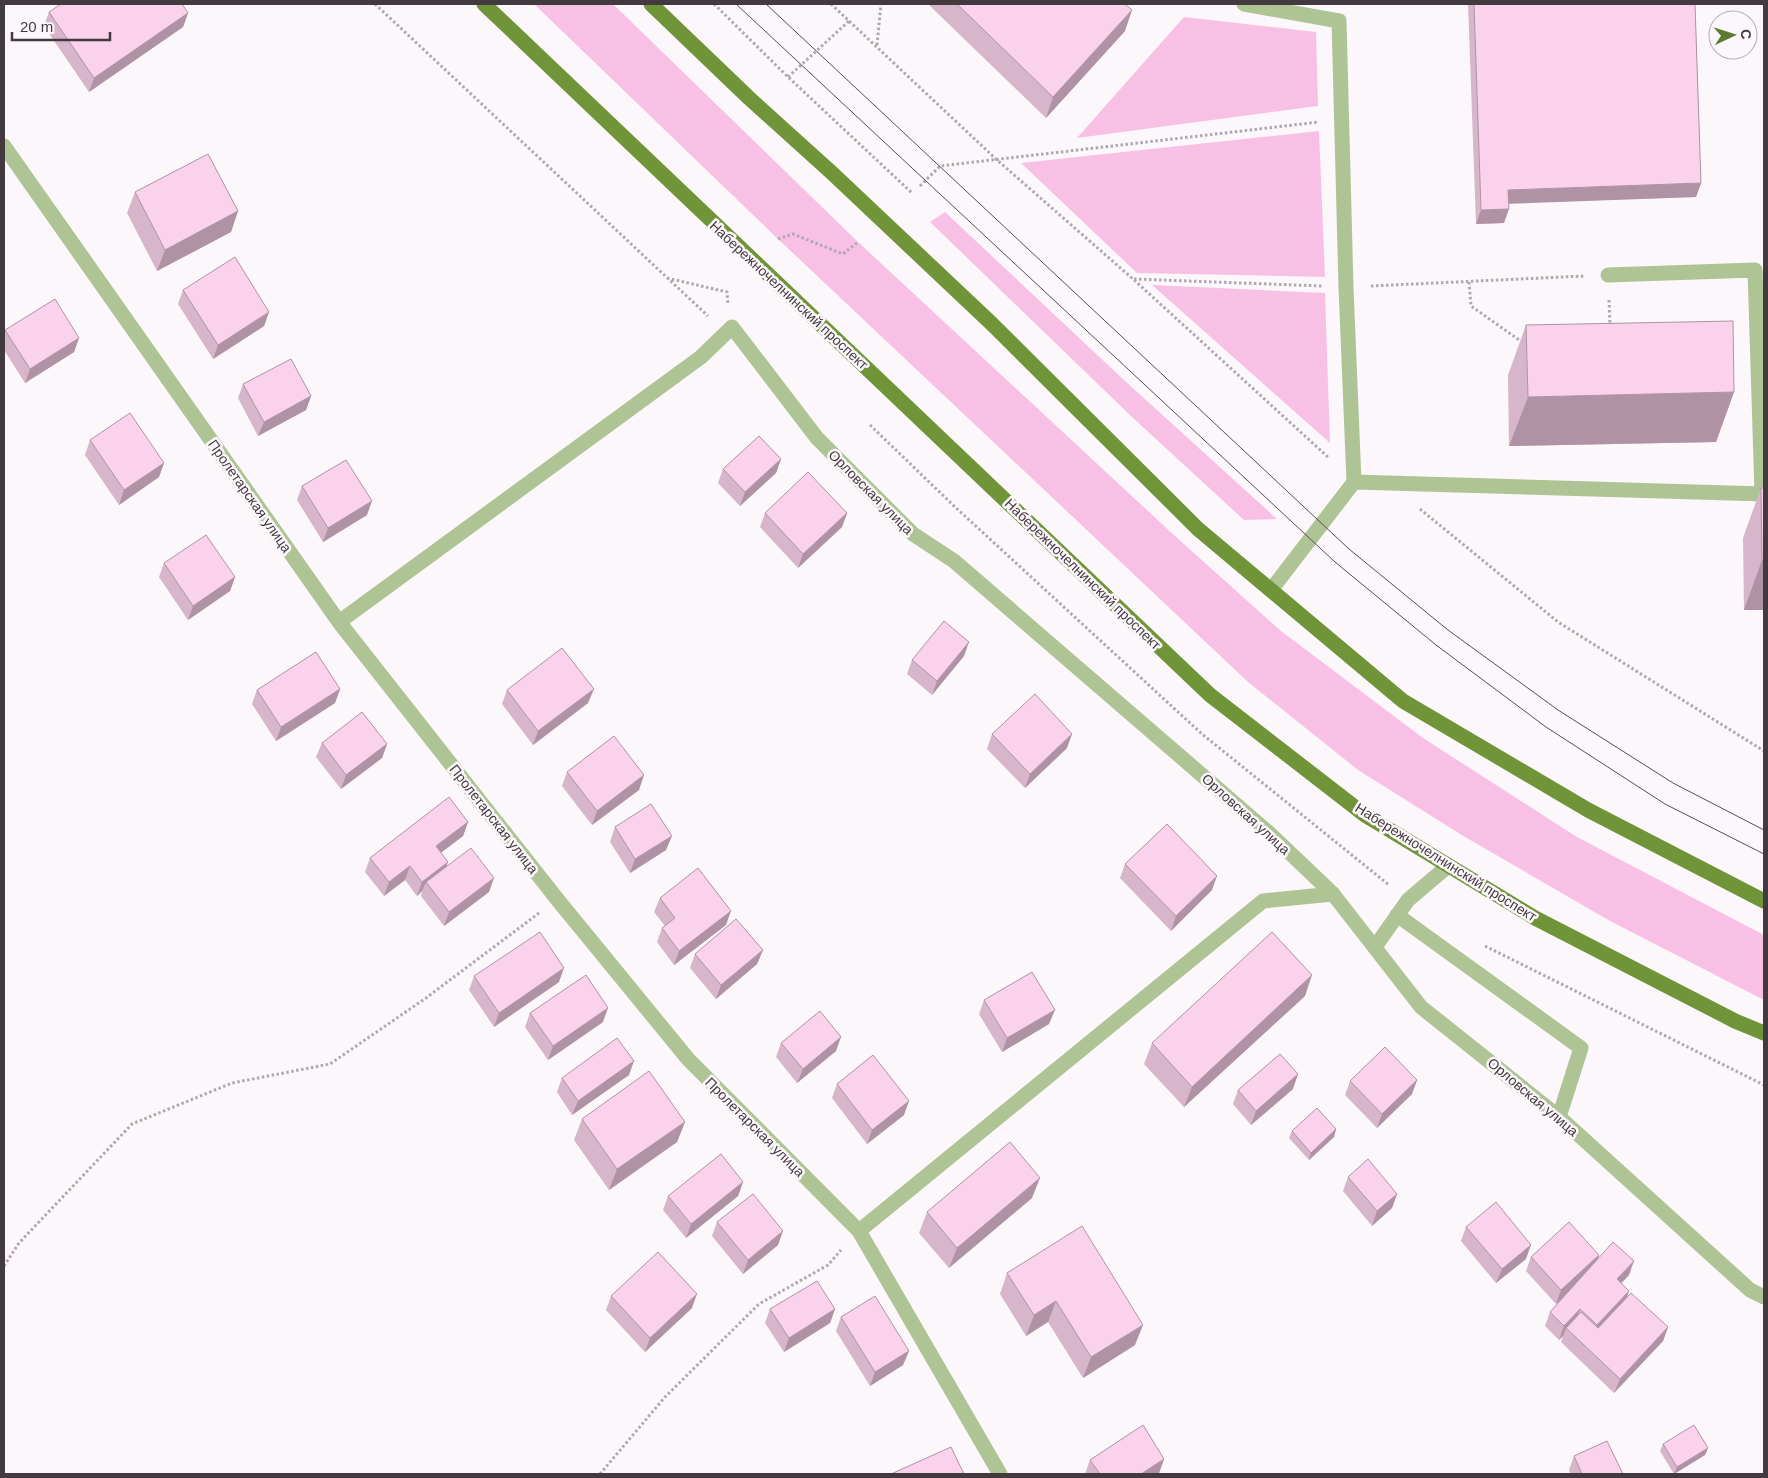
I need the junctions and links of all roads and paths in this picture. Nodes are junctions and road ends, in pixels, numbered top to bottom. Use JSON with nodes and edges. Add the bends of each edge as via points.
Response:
{"nodes":[{"id":1,"x":375,"y":4,"type":"edge"},
{"id":2,"x":484,"y":4,"type":"edge"},
{"id":3,"x":651,"y":4,"type":"edge"},
{"id":4,"x":714,"y":4,"type":"edge"},
{"id":5,"x":830,"y":4,"type":"edge"},
{"id":6,"x":881,"y":4,"type":"edge"},
{"id":7,"x":1244,"y":4,"type":"edge"},
{"id":8,"x":849,"y":21,"type":"junction"},
{"id":9,"x":877,"y":46,"type":"junction"},
{"id":10,"x":788,"y":77,"type":"junction"},
{"id":11,"x":1342,"y":120,"type":"junction"},
{"id":12,"x":4,"y":146,"type":"edge"},
{"id":13,"x":997,"y":160,"type":"junction"},
{"id":14,"x":920,"y":186,"type":"dead end"},
{"id":15,"x":912,"y":194,"type":"dead end"},
{"id":16,"x":778,"y":239,"type":"dead end"},
{"id":17,"x":858,"y":242,"type":"dead end"},
{"id":18,"x":1608,"y":275,"type":"joint"},
{"id":19,"x":667,"y":278,"type":"junction"},
{"id":20,"x":1469,"y":282,"type":"dead end"},
{"id":21,"x":732,"y":327,"type":"junction"},
{"id":22,"x":1610,"y":330,"type":"edge"},
{"id":23,"x":1526,"y":344,"type":"edge"},
{"id":24,"x":1354,"y":482,"type":"junction"},
{"id":25,"x":1763,"y":494,"type":"edge"},
{"id":26,"x":1271,"y":590,"type":"junction"},
{"id":27,"x":339,"y":622,"type":"junction"},
{"id":28,"x":1448,"y":866,"type":"junction"},
{"id":29,"x":1333,"y":894,"type":"junction"},
{"id":30,"x":557,"y":899,"type":"junction"},
{"id":31,"x":1764,"y":902,"type":"edge"},
{"id":32,"x":1397,"y":915,"type":"junction"},
{"id":33,"x":1375,"y":947,"type":"junction"},
{"id":34,"x":1764,"y":1033,"type":"edge"},
{"id":35,"x":1558,"y":1117,"type":"junction"},
{"id":36,"x":859,"y":1232,"type":"junction"},
{"id":37,"x":4,"y":1266,"type":"edge"},
{"id":38,"x":1764,"y":1297,"type":"edge"},
{"id":39,"x":600,"y":1474,"type":"edge"},
{"id":40,"x":1000,"y":1474,"type":"edge"}],
"edges":[{"from":1,"to":19,"type":"path"},
{"from":2,"to":28,"type":"main road","name":"Набережночелнинский проспект","via":[[1210,695],[1365,815]]},
{"from":3,"to":26,"type":"main road","via":[[992,324],[1198,529]]},
{"from":4,"to":10,"type":"path"},
{"from":5,"to":8,"type":"path"},
{"from":6,"to":9,"type":"path"},
{"from":7,"to":11,"type":"street","via":[[1339,21]]},
{"from":8,"to":9,"type":"path"},
{"from":8,"to":10,"type":"path"},
{"from":9,"to":13,"type":"path"},
{"from":10,"to":15,"type":"path"},
{"from":11,"to":13,"type":"path"},
{"from":11,"to":24,"type":"street"},
{"from":12,"to":27,"type":"street","name":"Пролетарская улица"},
{"from":13,"to":14,"type":"path","via":[[940,166]]},
{"from":16,"to":17,"type":"path","via":[[793,234],[843,254]]},
{"from":18,"to":22,"type":"path"},
{"from":18,"to":25,"type":"street","via":[[1755,270]]},
{"from":19,"to":21,"type":"path","via":[[718,326]]},
{"from":19,"to":21,"type":"path","via":[[727,292]]},
{"from":20,"to":23,"type":"path","via":[[1471,306]]},
{"from":21,"to":27,"type":"street","via":[[701,358]]},
{"from":21,"to":29,"type":"street","name":"Орловская улица","via":[[817,438],[913,534],[954,561],[1269,833]]},
{"from":24,"to":25,"type":"street"},
{"from":24,"to":26,"type":"street"},
{"from":26,"to":31,"type":"main road","via":[[1403,701],[1588,810]]},
{"from":27,"to":30,"type":"street","name":"Пролетарская улица"},
{"from":28,"to":32,"type":"street","via":[[1408,900]]},
{"from":28,"to":34,"type":"main road","name":"Набережночелнинский проспект","via":[[1535,918]]},
{"from":29,"to":33,"type":"street","name":"Орловская улица"},
{"from":29,"to":36,"type":"street","via":[[1263,901]]},
{"from":30,"to":36,"type":"street","name":"Пролетарская улица","via":[[688,1059]]},
{"from":30,"to":37,"type":"path","via":[[426,998],[330,1064],[232,1083],[132,1124],[19,1243]]},
{"from":32,"to":33,"type":"street"},
{"from":32,"to":35,"type":"street","via":[[1581,1048]]},
{"from":33,"to":35,"type":"street","name":"Орловская улица","via":[[1421,1006]]},
{"from":35,"to":38,"type":"street","name":"Орловская улица","via":[[1750,1290]]},
{"from":36,"to":39,"type":"path","via":[[828,1265],[759,1304],[665,1397]]},
{"from":36,"to":40,"type":"street","name":"Пролетарская улица"}]}
